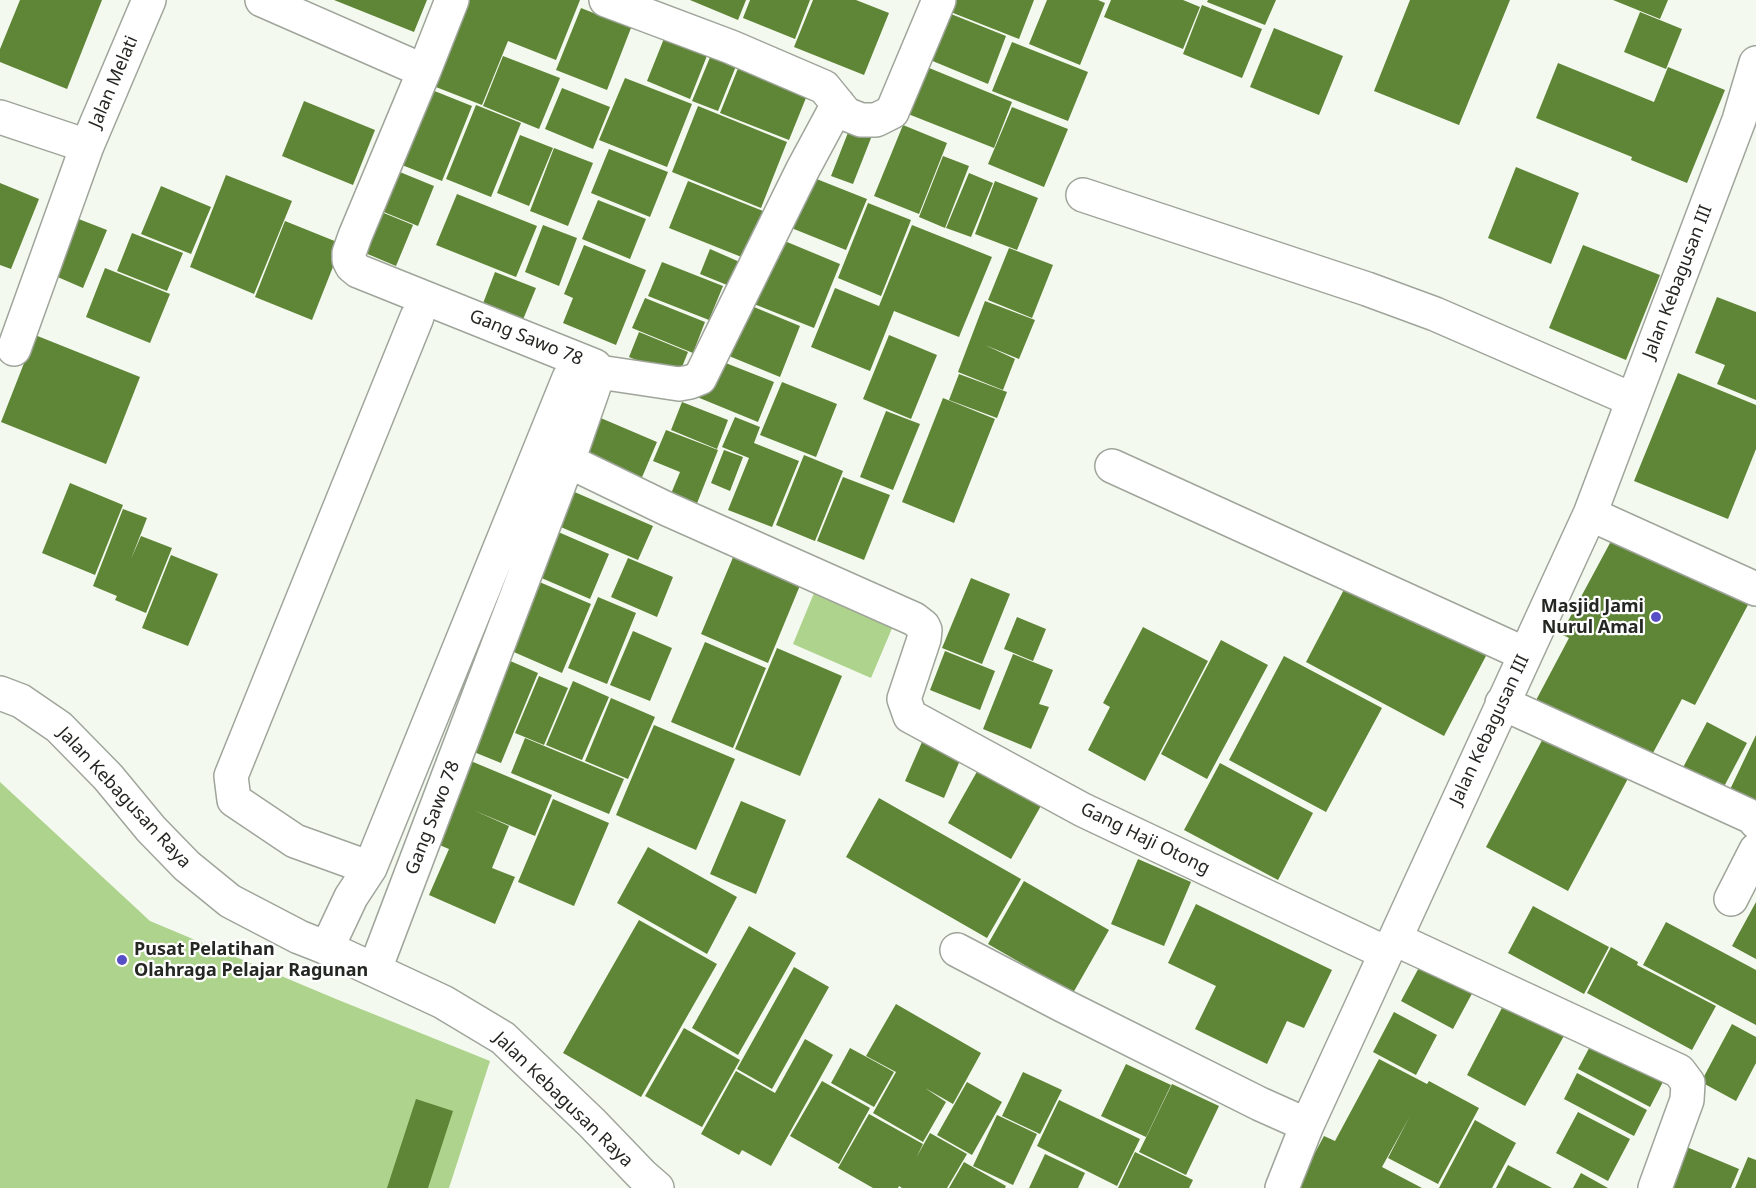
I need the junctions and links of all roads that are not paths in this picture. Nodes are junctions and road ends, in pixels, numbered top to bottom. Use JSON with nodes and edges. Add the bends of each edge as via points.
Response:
{"nodes":[{"id":1,"x":149,"y":0,"type":"edge"},
{"id":2,"x":262,"y":0,"type":"edge"},
{"id":3,"x":452,"y":0,"type":"edge"},
{"id":4,"x":606,"y":0,"type":"edge"},
{"id":5,"x":939,"y":0,"type":"edge"},
{"id":6,"x":1756,"y":63,"type":"edge"},
{"id":7,"x":424,"y":71,"type":"junction"},
{"id":8,"x":837,"y":104,"type":"junction"},
{"id":9,"x":1747,"y":111,"type":"edge"},
{"id":10,"x":0,"y":117,"type":"edge"},
{"id":11,"x":87,"y":146,"type":"junction"},
{"id":12,"x":1083,"y":195,"type":"dead end"},
{"id":13,"x":417,"y":317,"type":"dead end"},
{"id":14,"x":14,"y":349,"type":"dead end"},
{"id":15,"x":584,"y":375,"type":"junction"},
{"id":16,"x":1633,"y":400,"type":"junction"},
{"id":17,"x":568,"y":461,"type":"junction"},
{"id":18,"x":1112,"y":466,"type":"dead end"},
{"id":19,"x":1590,"y":514,"type":"junction"},
{"id":20,"x":1756,"y":590,"type":"edge"},
{"id":21,"x":1525,"y":654,"type":"junction"},
{"id":22,"x":0,"y":693,"type":"edge"},
{"id":23,"x":1502,"y":702,"type":"junction"},
{"id":24,"x":1756,"y":822,"type":"edge"},
{"id":25,"x":1756,"y":850,"type":"edge"},
{"id":26,"x":369,"y":868,"type":"junction"},
{"id":27,"x":1731,"y":899,"type":"dead end"},
{"id":28,"x":1390,"y":946,"type":"junction"},
{"id":29,"x":327,"y":948,"type":"junction"},
{"id":30,"x":957,"y":950,"type":"dead end"},
{"id":31,"x":375,"y":969,"type":"junction"},
{"id":32,"x":1307,"y":1125,"type":"junction"},
{"id":33,"x":657,"y":1188,"type":"edge"},
{"id":34,"x":1282,"y":1188,"type":"edge"},
{"id":35,"x":1655,"y":1188,"type":"edge"}],
"edges":[{"from":1,"to":11,"type":"street","name":"Jalan Melati"},
{"from":2,"to":7,"type":"street"},
{"from":3,"to":7,"type":"street"},
{"from":4,"to":8,"type":"street","via":[[824,87]]},
{"from":5,"to":8,"type":"street","via":[[892,112],[876,120],[861,120],[846,114]]},
{"from":6,"to":9,"type":"street","name":"Jalan Kebagusan III"},
{"from":7,"to":15,"type":"street","name":"Gang Sawo 78","via":[[355,236],[349,253],[352,266],[595,366]]},
{"from":8,"to":15,"type":"street","via":[[700,378],[679,384]]},
{"from":9,"to":16,"type":"street","name":"Jalan Kebagusan III"},
{"from":10,"to":11,"type":"street","name":"Jalan Melati"},
{"from":11,"to":14,"type":"street"},
{"from":12,"to":16,"type":"street","via":[[1425,311]]},
{"from":13,"to":26,"type":"street","via":[[231,776],[234,800],[295,841]]},
{"from":15,"to":17,"type":"street","name":"Gang Sawo 78"},
{"from":15,"to":26,"type":"street"},
{"from":16,"to":19,"type":"street","name":"Jalan Kebagusan III"},
{"from":17,"to":28,"type":"street","name":"Gang Haji Otong","via":[[920,622],[925,630],[924,639],[904,699],[910,716],[1083,810]]},
{"from":17,"to":31,"type":"street","name":"Gang Sawo 78"},
{"from":18,"to":21,"type":"street"},
{"from":19,"to":20,"type":"street"},
{"from":19,"to":21,"type":"street","name":"Jalan Kebagusan III"},
{"from":21,"to":23,"type":"street","name":"Jalan Kebagusan III"},
{"from":22,"to":29,"type":"street","name":"Jalan Kebagusan Raya","via":[[21,701],[59,727],[108,777],[151,830],[230,901]]},
{"from":23,"to":24,"type":"street"},
{"from":23,"to":28,"type":"street","name":"Jalan Kebagusan III"},
{"from":25,"to":27,"type":"street"},
{"from":26,"to":29,"type":"street"},
{"from":28,"to":32,"type":"street","name":"Jalan Kebagusan III"},
{"from":28,"to":35,"type":"street","name":"Gang Haji Otong","via":[[1679,1071],[1688,1083],[1686,1100]]},
{"from":29,"to":31,"type":"street","name":"Jalan Kebagusan Raya"},
{"from":30,"to":32,"type":"street"},
{"from":31,"to":33,"type":"street","name":"Jalan Kebagusan Raya","via":[[443,1002],[502,1038]]},
{"from":32,"to":34,"type":"street","name":"Jalan Kebagusan III"}]}
